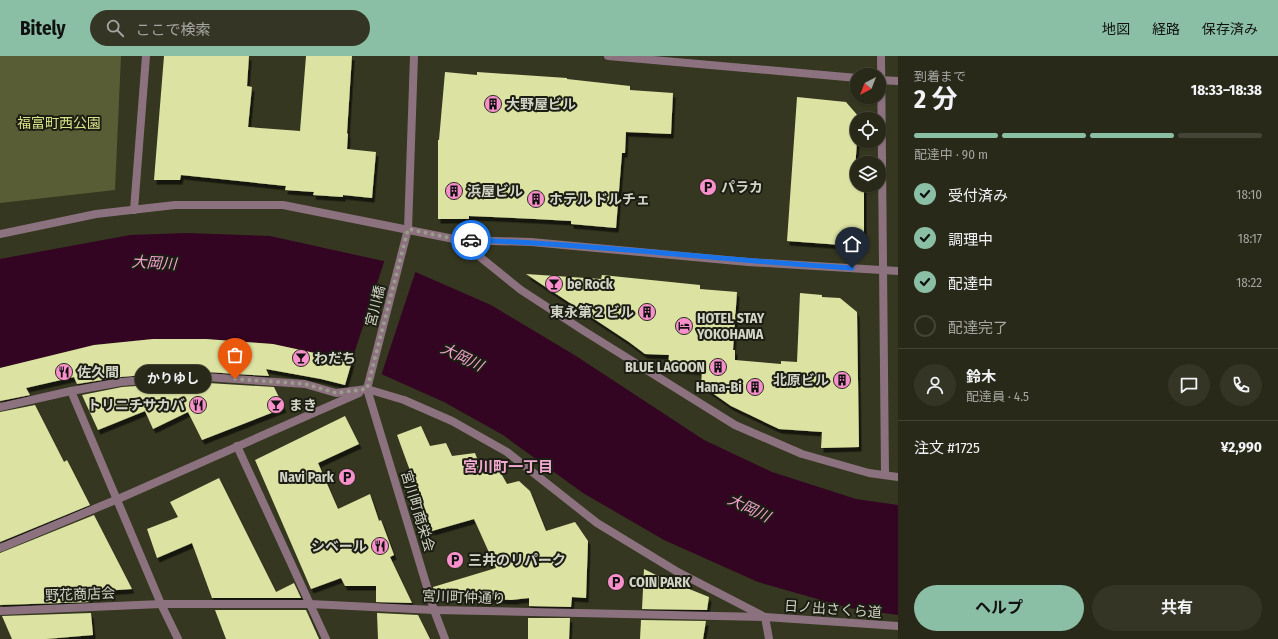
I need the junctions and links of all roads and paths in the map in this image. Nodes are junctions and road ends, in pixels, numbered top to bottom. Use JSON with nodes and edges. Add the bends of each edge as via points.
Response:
{"nodes":[{"id":1,"x":146,"y":56,"type":"edge"},
{"id":2,"x":414,"y":56,"type":"edge"},
{"id":3,"x":608,"y":56,"type":"edge"},
{"id":4,"x":881,"y":56,"type":"edge"},
{"id":5,"x":880,"y":68,"type":"edge"},
{"id":6,"x":850,"y":77,"type":"edge"},
{"id":7,"x":886,"y":80,"type":"edge"},
{"id":8,"x":898,"y":81,"type":"edge"},
{"id":9,"x":881,"y":104,"type":"edge"},
{"id":10,"x":134,"y":210,"type":"junction"},
{"id":11,"x":408,"y":229,"type":"junction"},
{"id":12,"x":0,"y":234,"type":"edge"},
{"id":13,"x":459,"y":240,"type":"junction"},
{"id":14,"x":884,"y":270,"type":"junction"},
{"id":15,"x":898,"y":271,"type":"edge"},
{"id":16,"x":367,"y":389,"type":"junction"},
{"id":17,"x":71,"y":391,"type":"junction"},
{"id":18,"x":0,"y":407,"type":"edge"},
{"id":19,"x":237,"y":446,"type":"junction"},
{"id":20,"x":885,"y":475,"type":"junction"},
{"id":21,"x":898,"y":478,"type":"edge"},
{"id":22,"x":118,"y":499,"type":"junction"},
{"id":23,"x":0,"y":548,"type":"edge"},
{"id":24,"x":161,"y":604,"type":"junction"},
{"id":25,"x":310,"y":604,"type":"junction"},
{"id":26,"x":434,"y":610,"type":"junction"},
{"id":27,"x":0,"y":611,"type":"edge"},
{"id":28,"x":765,"y":617,"type":"junction"},
{"id":29,"x":898,"y":626,"type":"edge"},
{"id":30,"x":178,"y":639,"type":"edge"},
{"id":31,"x":326,"y":639,"type":"edge"},
{"id":32,"x":444,"y":639,"type":"edge"},
{"id":33,"x":769,"y":639,"type":"edge"}],
"edges":[{"from":1,"to":10,"type":"street"},
{"from":2,"to":11,"type":"street","name":"宮川橋"},
{"from":3,"to":6,"type":"street"},
{"from":4,"to":5,"type":"street"},
{"from":7,"to":8,"type":"street"},
{"from":9,"to":14,"type":"street"},
{"from":10,"to":11,"type":"street","via":[[174,206],[282,205]]},
{"from":10,"to":12,"type":"street","via":[[96,214]]},
{"from":11,"to":13,"type":"street"},
{"from":11,"to":16,"type":"street","name":"宮川橋"},
{"from":13,"to":14,"type":"street","via":[[531,242],[762,263]]},
{"from":13,"to":20,"type":"street","via":[[521,290],[735,425],[802,454]]},
{"from":14,"to":15,"type":"street"},
{"from":14,"to":20,"type":"street"},
{"from":16,"to":17,"type":"street","via":[[336,393],[305,384],[192,376],[120,382]]},
{"from":16,"to":19,"type":"street"},
{"from":16,"to":26,"type":"street","name":"宮川町商栄会"},
{"from":16,"to":28,"type":"street","via":[[404,400],[452,421],[501,448],[597,523],[676,571]]},
{"from":17,"to":18,"type":"street"},
{"from":17,"to":22,"type":"street"},
{"from":19,"to":22,"type":"street"},
{"from":19,"to":25,"type":"street"},
{"from":20,"to":21,"type":"street"},
{"from":22,"to":23,"type":"street"},
{"from":22,"to":24,"type":"street"},
{"from":24,"to":25,"type":"street","name":"宮川町仲通り"},
{"from":24,"to":27,"type":"street","name":"野花商店会"},
{"from":24,"to":30,"type":"street"},
{"from":25,"to":26,"type":"street","name":"宮川町仲通り"},
{"from":25,"to":31,"type":"street"},
{"from":26,"to":28,"type":"street","name":"宮川町仲通り"},
{"from":26,"to":32,"type":"street","name":"宮川町商栄会"},
{"from":28,"to":29,"type":"street","name":"日ノ出さくら道"},
{"from":28,"to":33,"type":"street"}]}
